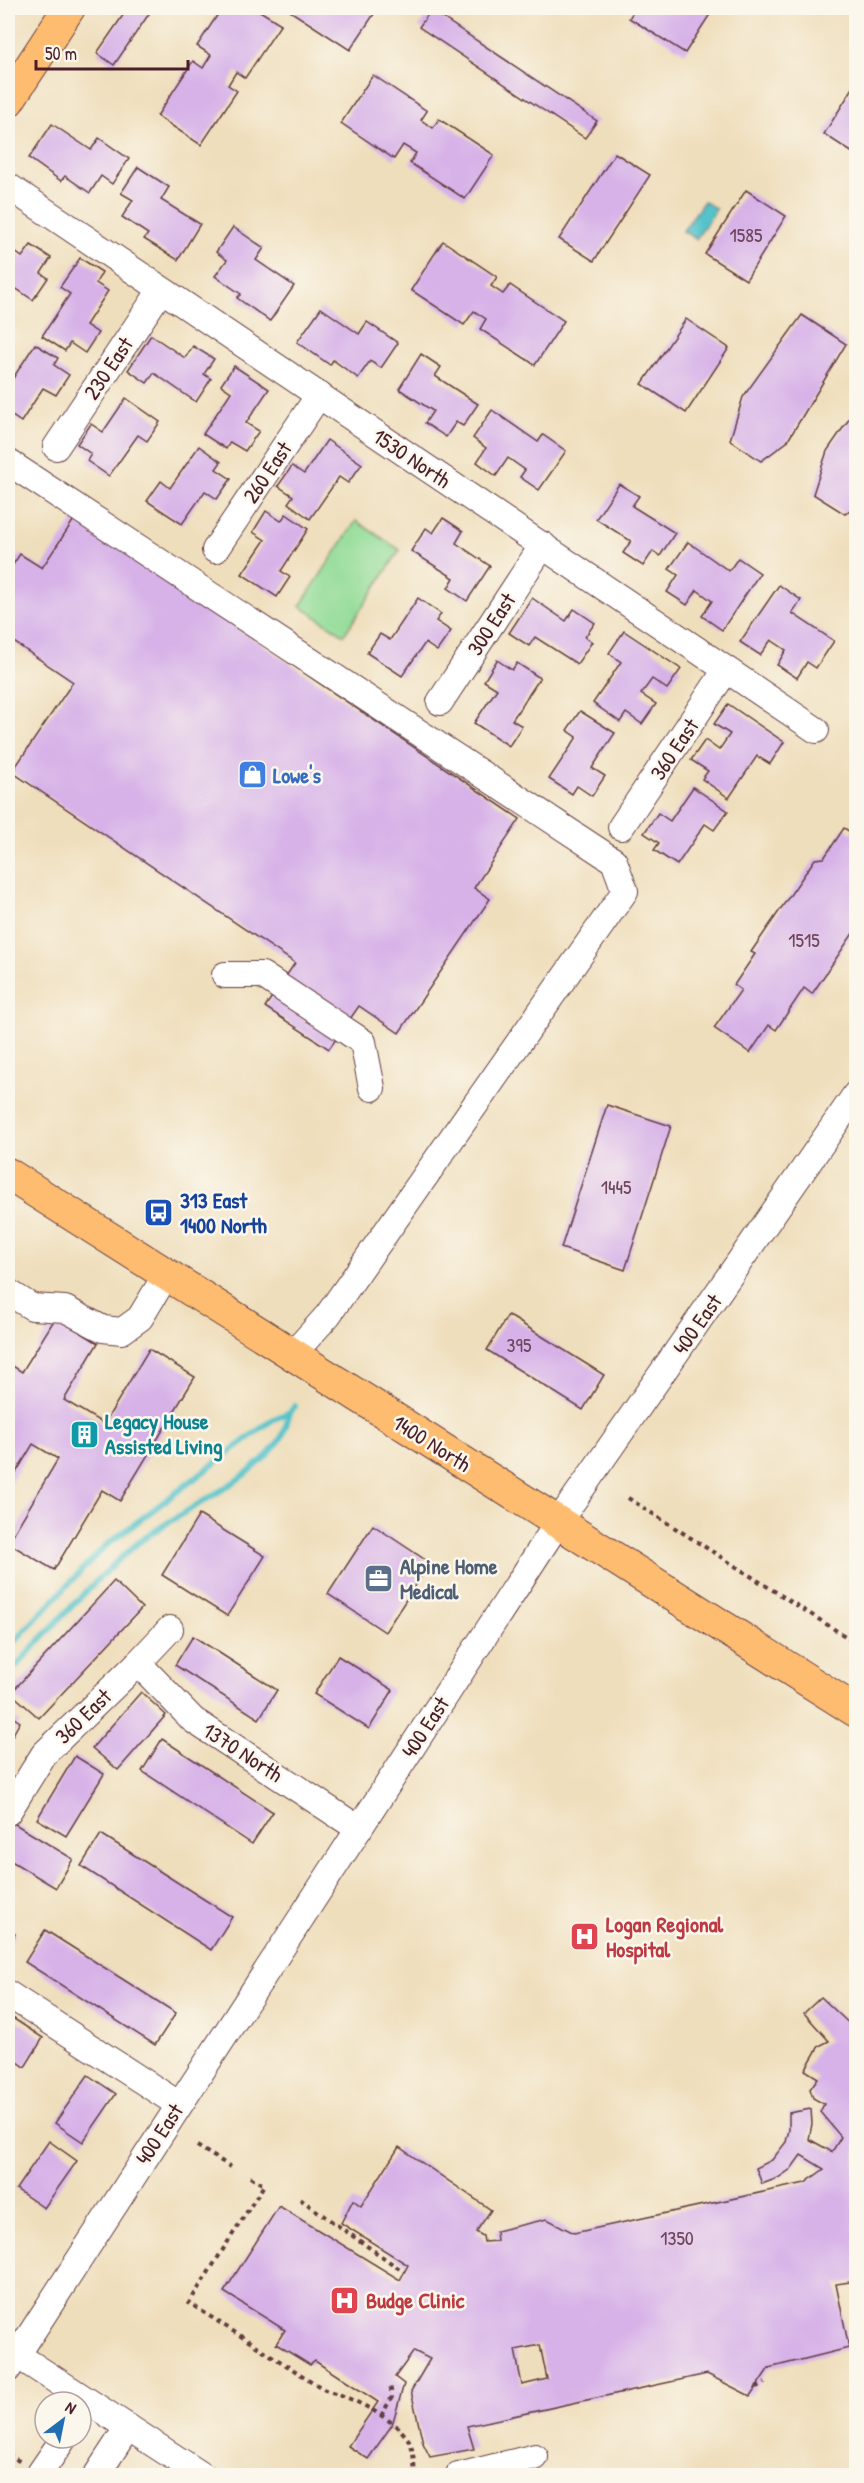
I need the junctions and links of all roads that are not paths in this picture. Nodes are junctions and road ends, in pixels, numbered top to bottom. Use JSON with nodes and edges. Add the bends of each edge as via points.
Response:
{"nodes":[{"id":1,"x":69,"y":8,"type":"edge"},
{"id":2,"x":12,"y":84,"type":"edge"},
{"id":3,"x":8,"y":186,"type":"edge"},
{"id":4,"x":161,"y":290,"type":"junction"},
{"id":5,"x":319,"y":395,"type":"junction"},
{"id":6,"x":56,"y":447,"type":"dead end"},
{"id":7,"x":8,"y":462,"type":"edge"},
{"id":8,"x":543,"y":545,"type":"junction"},
{"id":9,"x":215,"y":550,"type":"dead end"},
{"id":10,"x":726,"y":670,"type":"junction"},
{"id":11,"x":440,"y":702,"type":"dead end"},
{"id":12,"x":816,"y":730,"type":"dead end"},
{"id":13,"x":621,"y":827,"type":"dead end"},
{"id":14,"x":225,"y":975,"type":"dead end"},
{"id":15,"x":372,"y":1088,"type":"dead end"},
{"id":16,"x":856,"y":1094,"type":"edge"},
{"id":17,"x":8,"y":1174,"type":"edge"},
{"id":18,"x":166,"y":1275,"type":"junction"},
{"id":19,"x":8,"y":1292,"type":"edge"},
{"id":20,"x":292,"y":1355,"type":"junction"},
{"id":21,"x":560,"y":1521,"type":"junction"},
{"id":22,"x":170,"y":1629,"type":"dead end"},
{"id":23,"x":138,"y":1663,"type":"junction"},
{"id":24,"x":856,"y":1711,"type":"edge"},
{"id":25,"x":8,"y":1812,"type":"edge"},
{"id":26,"x":359,"y":1828,"type":"junction"},
{"id":27,"x":8,"y":1994,"type":"edge"},
{"id":28,"x":178,"y":2104,"type":"junction"},
{"id":29,"x":12,"y":2362,"type":"edge"},
{"id":30,"x":57,"y":2390,"type":"edge"},
{"id":31,"x":93,"y":2411,"type":"edge"},
{"id":32,"x":128,"y":2427,"type":"junction"},
{"id":33,"x":56,"y":2450,"type":"edge"},
{"id":34,"x":535,"y":2457,"type":"dead end"},
{"id":35,"x":38,"y":2475,"type":"edge"},
{"id":36,"x":96,"y":2475,"type":"edge"},
{"id":37,"x":203,"y":2475,"type":"edge"},
{"id":38,"x":458,"y":2475,"type":"edge"}],
"edges":[{"from":1,"to":2,"type":"main road"},
{"from":3,"to":4,"type":"street","name":"1530 North"},
{"from":4,"to":5,"type":"street","name":"1530 North"},
{"from":4,"to":6,"type":"street","name":"230 East"},
{"from":5,"to":8,"type":"street","name":"1530 North"},
{"from":5,"to":9,"type":"street","name":"260 East"},
{"from":7,"to":20,"type":"street","via":[[614,861],[625,891],[335,1306]]},
{"from":8,"to":10,"type":"street","name":"1530 North"},
{"from":8,"to":11,"type":"street","name":"300 East"},
{"from":10,"to":12,"type":"street","name":"1530 North"},
{"from":10,"to":13,"type":"street","name":"360 East"},
{"from":14,"to":15,"type":"street","via":[[262,975],[363,1042]]},
{"from":16,"to":21,"type":"street","name":"400 East"},
{"from":17,"to":18,"type":"main road","name":"1400 North"},
{"from":18,"to":19,"type":"street","via":[[140,1318],[122,1331],[103,1329],[65,1309],[32,1307]]},
{"from":18,"to":20,"type":"main road","name":"1400 North"},
{"from":20,"to":21,"type":"main road","name":"1400 North"},
{"from":21,"to":24,"type":"main road","name":"1400 North"},
{"from":21,"to":26,"type":"street","name":"400 East"},
{"from":22,"to":23,"type":"street","name":"360 East"},
{"from":23,"to":25,"type":"street","name":"360 East","via":[[44,1754]]},
{"from":23,"to":26,"type":"street","name":"1370 North","via":[[194,1720]]},
{"from":26,"to":28,"type":"street","name":"400 East"},
{"from":27,"to":28,"type":"street"},
{"from":28,"to":29,"type":"street","name":"400 East"},
{"from":29,"to":30,"type":"street"},
{"from":31,"to":32,"type":"street"},
{"from":32,"to":36,"type":"street"},
{"from":32,"to":37,"type":"street"},
{"from":33,"to":35,"type":"street"},
{"from":34,"to":38,"type":"street"}]}
